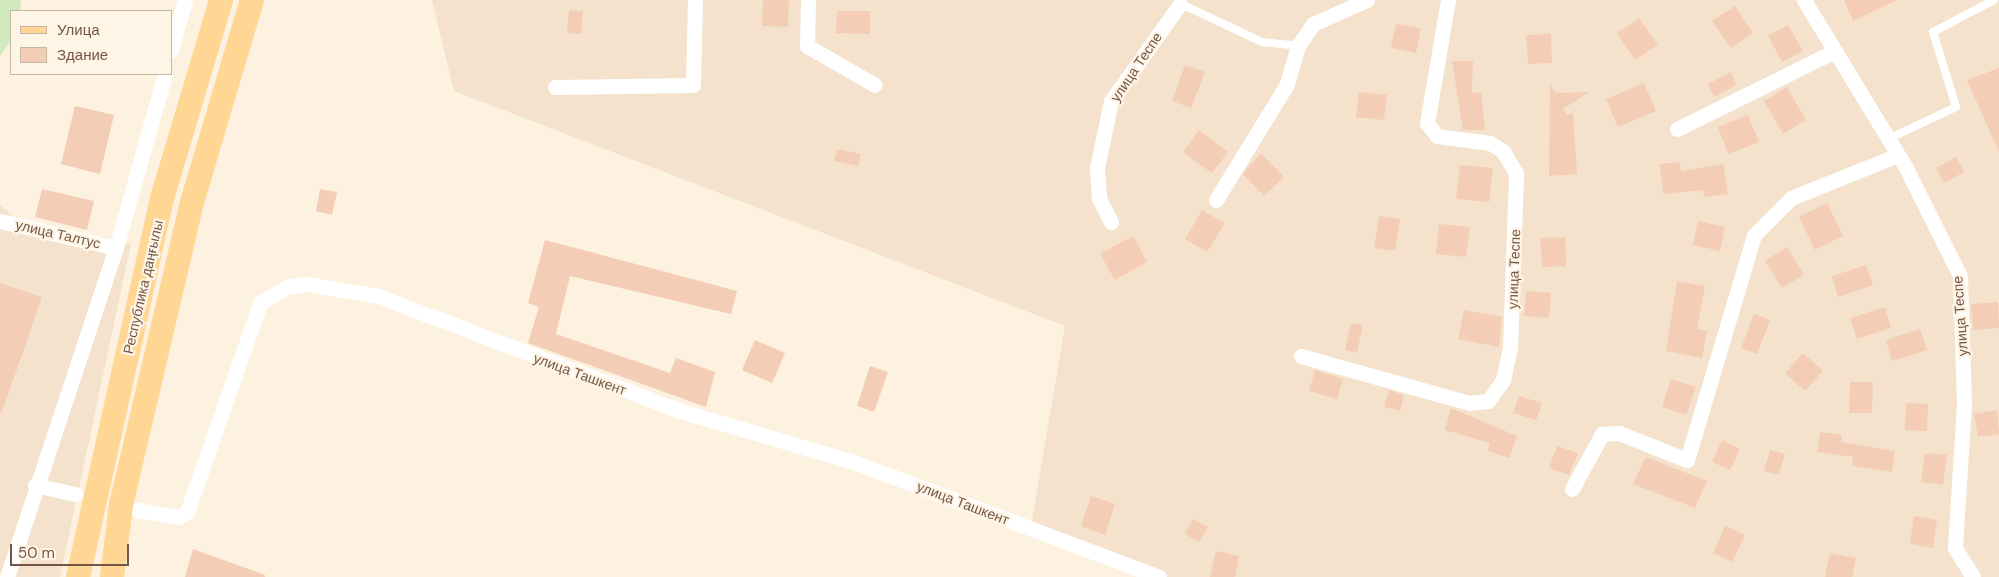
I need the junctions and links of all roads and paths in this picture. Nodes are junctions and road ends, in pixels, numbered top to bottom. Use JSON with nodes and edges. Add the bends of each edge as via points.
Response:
{"nodes":[{"id":1,"x":185,"y":0,"type":"edge"},
{"id":2,"x":221,"y":0,"type":"edge"},
{"id":3,"x":252,"y":0,"type":"edge"},
{"id":4,"x":695,"y":0,"type":"edge"},
{"id":5,"x":808,"y":0,"type":"edge"},
{"id":6,"x":1367,"y":0,"type":"edge"},
{"id":7,"x":1448,"y":0,"type":"edge"},
{"id":8,"x":1804,"y":0,"type":"edge"},
{"id":9,"x":1994,"y":0,"type":"edge"},
{"id":10,"x":1178,"y":2,"type":"edge"},
{"id":11,"x":172,"y":46,"type":"edge"},
{"id":12,"x":1298,"y":46,"type":"junction"},
{"id":13,"x":1835,"y":51,"type":"junction"},
{"id":14,"x":165,"y":75,"type":"edge"},
{"id":15,"x":875,"y":85,"type":"dead end"},
{"id":16,"x":555,"y":87,"type":"dead end"},
{"id":17,"x":1678,"y":129,"type":"dead end"},
{"id":18,"x":1888,"y":139,"type":"junction"},
{"id":19,"x":1898,"y":155,"type":"junction"},
{"id":20,"x":1216,"y":200,"type":"dead end"},
{"id":21,"x":0,"y":221,"type":"edge"},
{"id":22,"x":1110,"y":222,"type":"dead end"},
{"id":23,"x":116,"y":248,"type":"junction"},
{"id":24,"x":1301,"y":356,"type":"dead end"},
{"id":25,"x":35,"y":485,"type":"junction"},
{"id":26,"x":1572,"y":489,"type":"dead end"},
{"id":27,"x":75,"y":494,"type":"dead end"},
{"id":28,"x":137,"y":510,"type":"dead end"},
{"id":29,"x":7,"y":577,"type":"edge"},
{"id":30,"x":78,"y":577,"type":"edge"},
{"id":31,"x":112,"y":577,"type":"edge"},
{"id":32,"x":1159,"y":577,"type":"edge"},
{"id":33,"x":1973,"y":577,"type":"edge"}],
"edges":[{"from":1,"to":11,"type":"street"},
{"from":2,"to":30,"type":"main road","name":"Республика даңғылы","via":[[163,195]]},
{"from":3,"to":31,"type":"main road","name":"Республика даңғылы","via":[[193,199],[122,505]]},
{"from":4,"to":16,"type":"street","via":[[693,85]]},
{"from":5,"to":15,"type":"street","via":[[807,46]]},
{"from":6,"to":12,"type":"street","via":[[1312,24]]},
{"from":7,"to":24,"type":"street","name":"улица Теспе","via":[[1427,122],[1437,136],[1490,143],[1503,151],[1516,173],[1510,348],[1503,380],[1496,395],[1469,403]]},
{"from":8,"to":13,"type":"street","name":"улица Теспе"},
{"from":9,"to":18,"type":"lane","via":[[1934,32],[1956,108]]},
{"from":10,"to":12,"type":"lane","via":[[1262,42]]},
{"from":10,"to":22,"type":"street","name":"улица Теспе","via":[[1111,101],[1097,168],[1099,198]]},
{"from":12,"to":20,"type":"street","via":[[1287,84]]},
{"from":13,"to":17,"type":"street"},
{"from":13,"to":18,"type":"street","name":"улица Теспе"},
{"from":14,"to":23,"type":"street"},
{"from":18,"to":19,"type":"street","name":"улица Теспе"},
{"from":19,"to":26,"type":"street","via":[[1791,198],[1754,235],[1687,460],[1619,433],[1602,434]]},
{"from":19,"to":33,"type":"street","name":"улица Теспе","via":[[1960,276],[1964,404],[1955,548]]},
{"from":21,"to":23,"type":"street","name":"улица Талтус"},
{"from":23,"to":25,"type":"street"},
{"from":25,"to":27,"type":"street"},
{"from":25,"to":29,"type":"street"},
{"from":28,"to":32,"type":"street","name":"улица Ташкент","via":[[178,517],[187,512],[260,303],[287,287],[307,284],[378,296],[684,412],[851,461]]}]}
